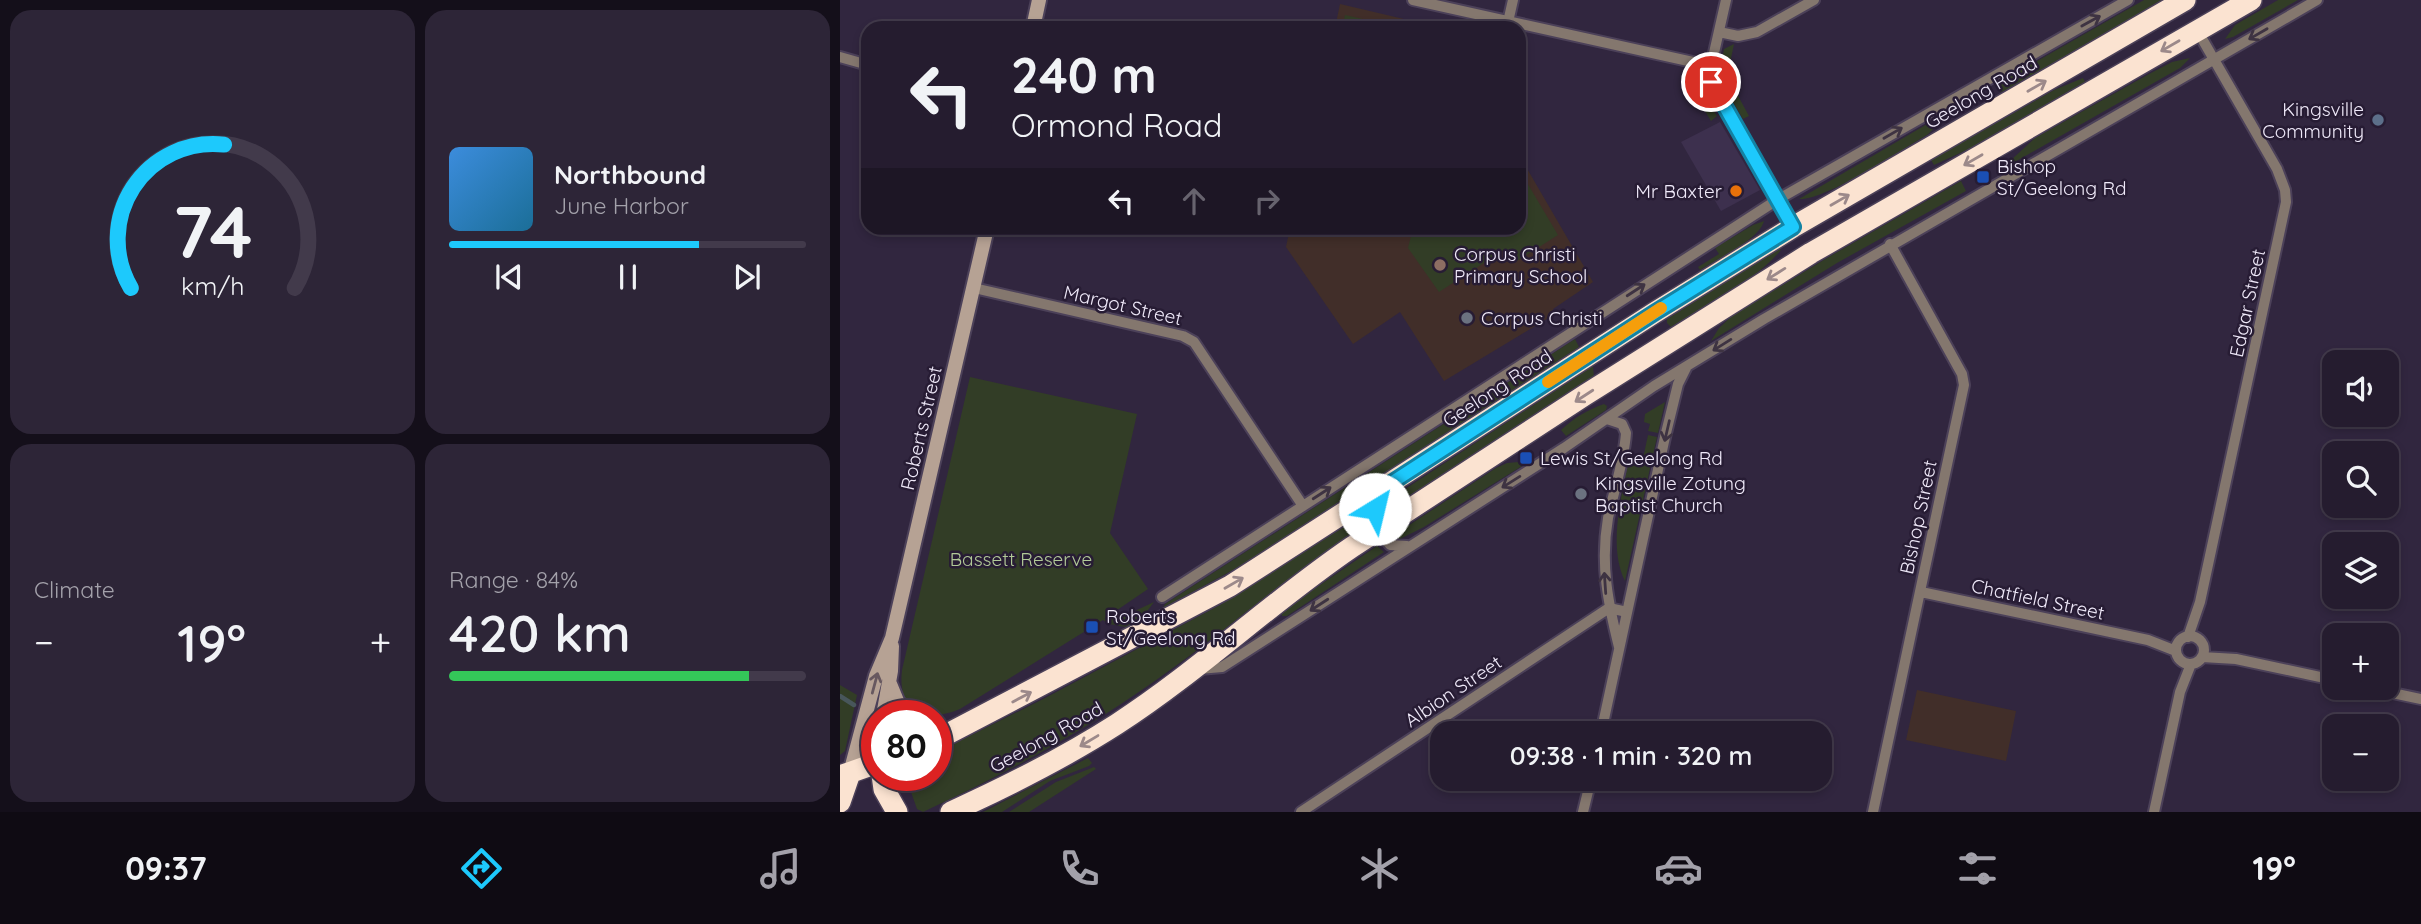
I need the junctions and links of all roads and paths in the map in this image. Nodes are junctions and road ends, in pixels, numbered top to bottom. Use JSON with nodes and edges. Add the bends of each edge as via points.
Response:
{"nodes":[{"id":1,"x":1039,"y":0,"type":"edge"},
{"id":2,"x":1413,"y":0,"type":"edge"},
{"id":3,"x":1514,"y":0,"type":"edge"},
{"id":4,"x":1726,"y":0,"type":"edge"},
{"id":5,"x":1814,"y":0,"type":"edge"},
{"id":6,"x":2128,"y":0,"type":"edge"},
{"id":7,"x":2250,"y":0,"type":"edge"},
{"id":8,"x":2317,"y":0,"type":"edge"},
{"id":9,"x":2183,"y":1,"type":"edge"},
{"id":10,"x":1034,"y":21,"type":"edge"},
{"id":11,"x":1504,"y":21,"type":"edge"},
{"id":12,"x":1508,"y":21,"type":"edge"},
{"id":13,"x":1526,"y":26,"type":"edge"},
{"id":14,"x":2197,"y":30,"type":"junction"},
{"id":15,"x":1719,"y":32,"type":"junction"},
{"id":16,"x":840,"y":57,"type":"edge"},
{"id":17,"x":2214,"y":59,"type":"junction"},
{"id":18,"x":861,"y":63,"type":"edge"},
{"id":19,"x":1711,"y":66,"type":"junction"},
{"id":20,"x":1777,"y":200,"type":"junction"},
{"id":21,"x":1793,"y":227,"type":"junction"},
{"id":22,"x":985,"y":235,"type":"edge"},
{"id":23,"x":1890,"y":244,"type":"junction"},
{"id":24,"x":1811,"y":253,"type":"junction"},
{"id":25,"x":974,"y":288,"type":"junction"},
{"id":26,"x":1687,"y":367,"type":"junction"},
{"id":27,"x":1607,"y":419,"type":"junction"},
{"id":28,"x":1388,"y":485,"type":"junction"},
{"id":29,"x":1303,"y":506,"type":"junction"},
{"id":30,"x":1378,"y":530,"type":"junction"},
{"id":31,"x":1413,"y":544,"type":"junction"},
{"id":32,"x":1921,"y":592,"type":"junction"},
{"id":33,"x":1161,"y":597,"type":"dead end"},
{"id":34,"x":1609,"y":608,"type":"junction"},
{"id":35,"x":1627,"y":612,"type":"junction"},
{"id":36,"x":892,"y":638,"type":"junction"},
{"id":37,"x":1619,"y":650,"type":"junction"},
{"id":38,"x":2190,"y":650,"type":"junction"},
{"id":39,"x":1192,"y":670,"type":"junction"},
{"id":40,"x":2322,"y":677,"type":"edge"},
{"id":41,"x":890,"y":683,"type":"junction"},
{"id":42,"x":2399,"y":694,"type":"edge"},
{"id":43,"x":2421,"y":699,"type":"edge"},
{"id":44,"x":886,"y":700,"type":"edge"},
{"id":45,"x":897,"y":700,"type":"edge"},
{"id":46,"x":1604,"y":721,"type":"edge"},
{"id":47,"x":952,"y":728,"type":"edge"},
{"id":48,"x":961,"y":729,"type":"junction"},
{"id":49,"x":952,"y":733,"type":"edge"},
{"id":50,"x":845,"y":774,"type":"edge"},
{"id":51,"x":880,"y":791,"type":"edge"},
{"id":52,"x":885,"y":791,"type":"edge"},
{"id":53,"x":1588,"y":791,"type":"edge"},
{"id":54,"x":840,"y":802,"type":"edge"},
{"id":55,"x":976,"y":806,"type":"edge"},
{"id":56,"x":879,"y":812,"type":"edge"},
{"id":57,"x":897,"y":812,"type":"edge"},
{"id":58,"x":951,"y":812,"type":"edge"},
{"id":59,"x":1301,"y":812,"type":"edge"},
{"id":60,"x":1583,"y":812,"type":"edge"},
{"id":61,"x":1873,"y":812,"type":"edge"},
{"id":62,"x":2154,"y":812,"type":"edge"}],
"edges":[{"from":1,"to":10,"type":"street"},
{"from":2,"to":11,"type":"street"},
{"from":3,"to":12,"type":"street"},
{"from":4,"to":15,"type":"street"},
{"from":5,"to":15,"type":"street","via":[[1757,32],[1738,36]]},
{"from":20,"to":6,"type":"street","name":"Geelong Road","one_way":true},
{"from":7,"to":14,"type":"highway","name":"Geelong Road"},
{"from":8,"to":17,"type":"street","name":"Geelong Road","one_way":true},
{"from":9,"to":14,"type":"highway"},
{"from":21,"to":9,"type":"highway","name":"Geelong Road","one_way":true},
{"from":13,"to":19,"type":"street"},
{"from":14,"to":17,"type":"street","name":"Edgar Street"},
{"from":14,"to":24,"type":"highway","name":"Geelong Road","one_way":true},
{"from":15,"to":19,"type":"street"},
{"from":16,"to":18,"type":"street"},
{"from":17,"to":23,"type":"street","name":"Geelong Road"},
{"from":17,"to":38,"type":"street","name":"Edgar Street","via":[[2277,169],[2286,202]]},
{"from":19,"to":20,"type":"street","via":[[1713,87]]},
{"from":20,"to":21,"type":"street"},
{"from":29,"to":20,"type":"street","name":"Geelong Road","one_way":true},
{"from":21,"to":24,"type":"highway"},
{"from":21,"to":28,"type":"highway","name":"Geelong Road"},
{"from":22,"to":25,"type":"street","name":"Roberts Street"},
{"from":23,"to":26,"type":"street","name":"Geelong Road","one_way":true},
{"from":23,"to":32,"type":"street","name":"Bishop Street","via":[[1964,385]]},
{"from":24,"to":30,"type":"highway","name":"Geelong Road","one_way":true},
{"from":25,"to":29,"type":"street","name":"Margot Street","via":[[1194,342]]},
{"from":25,"to":36,"type":"street","name":"Roberts Street"},
{"from":26,"to":27,"type":"street","name":"Geelong Road"},
{"from":26,"to":35,"type":"street","one_way":true,"via":[[1677,391]]},
{"from":27,"to":31,"type":"street","name":"Geelong Road","one_way":true},
{"from":34,"to":27,"type":"street","one_way":true,"via":[[1604,584],[1607,524],[1626,433],[1622,424]]},
{"from":28,"to":30,"type":"highway","via":[[1375,509]]},
{"from":48,"to":28,"type":"highway","name":"Geelong Road","one_way":true,"via":[[1230,586]]},
{"from":29,"to":33,"type":"street","name":"Geelong Road"},
{"from":30,"to":31,"type":"street","via":[[1392,546]]},
{"from":30,"to":39,"type":"highway","name":"Geelong Road","via":[[1302,582]]},
{"from":31,"to":39,"type":"street","name":"Geelong Road","one_way":true,"via":[[1222,667]]},
{"from":32,"to":38,"type":"street","name":"Chatfield Street"},
{"from":32,"to":61,"type":"street","name":"Bishop Street"},
{"from":34,"to":35,"type":"street"},
{"from":34,"to":37,"type":"street"},
{"from":34,"to":59,"type":"street","name":"Albion Street"},
{"from":35,"to":37,"type":"street"},
{"from":36,"to":41,"type":"street","name":"Roberts Street"},
{"from":50,"to":36,"type":"street","name":"Roberts Street","one_way":true},
{"from":37,"to":46,"type":"street"},
{"from":38,"to":40,"type":"street","name":"Chatfield Street"},
{"from":38,"to":62,"type":"street","name":"Edgar Street"},
{"from":39,"to":55,"type":"highway","name":"Geelong Road","one_way":true,"via":[[1118,723]]},
{"from":41,"to":44,"type":"street","name":"Roberts Street"},
{"from":41,"to":45,"type":"street"},
{"from":42,"to":43,"type":"street"},
{"from":47,"to":48,"type":"street"},
{"from":48,"to":49,"type":"highway","name":"Geelong Road"},
{"from":50,"to":54,"type":"highway"},
{"from":51,"to":56,"type":"highway"},
{"from":52,"to":57,"type":"highway"},
{"from":53,"to":60,"type":"street"},
{"from":55,"to":58,"type":"highway","name":"Geelong Road"}]}
